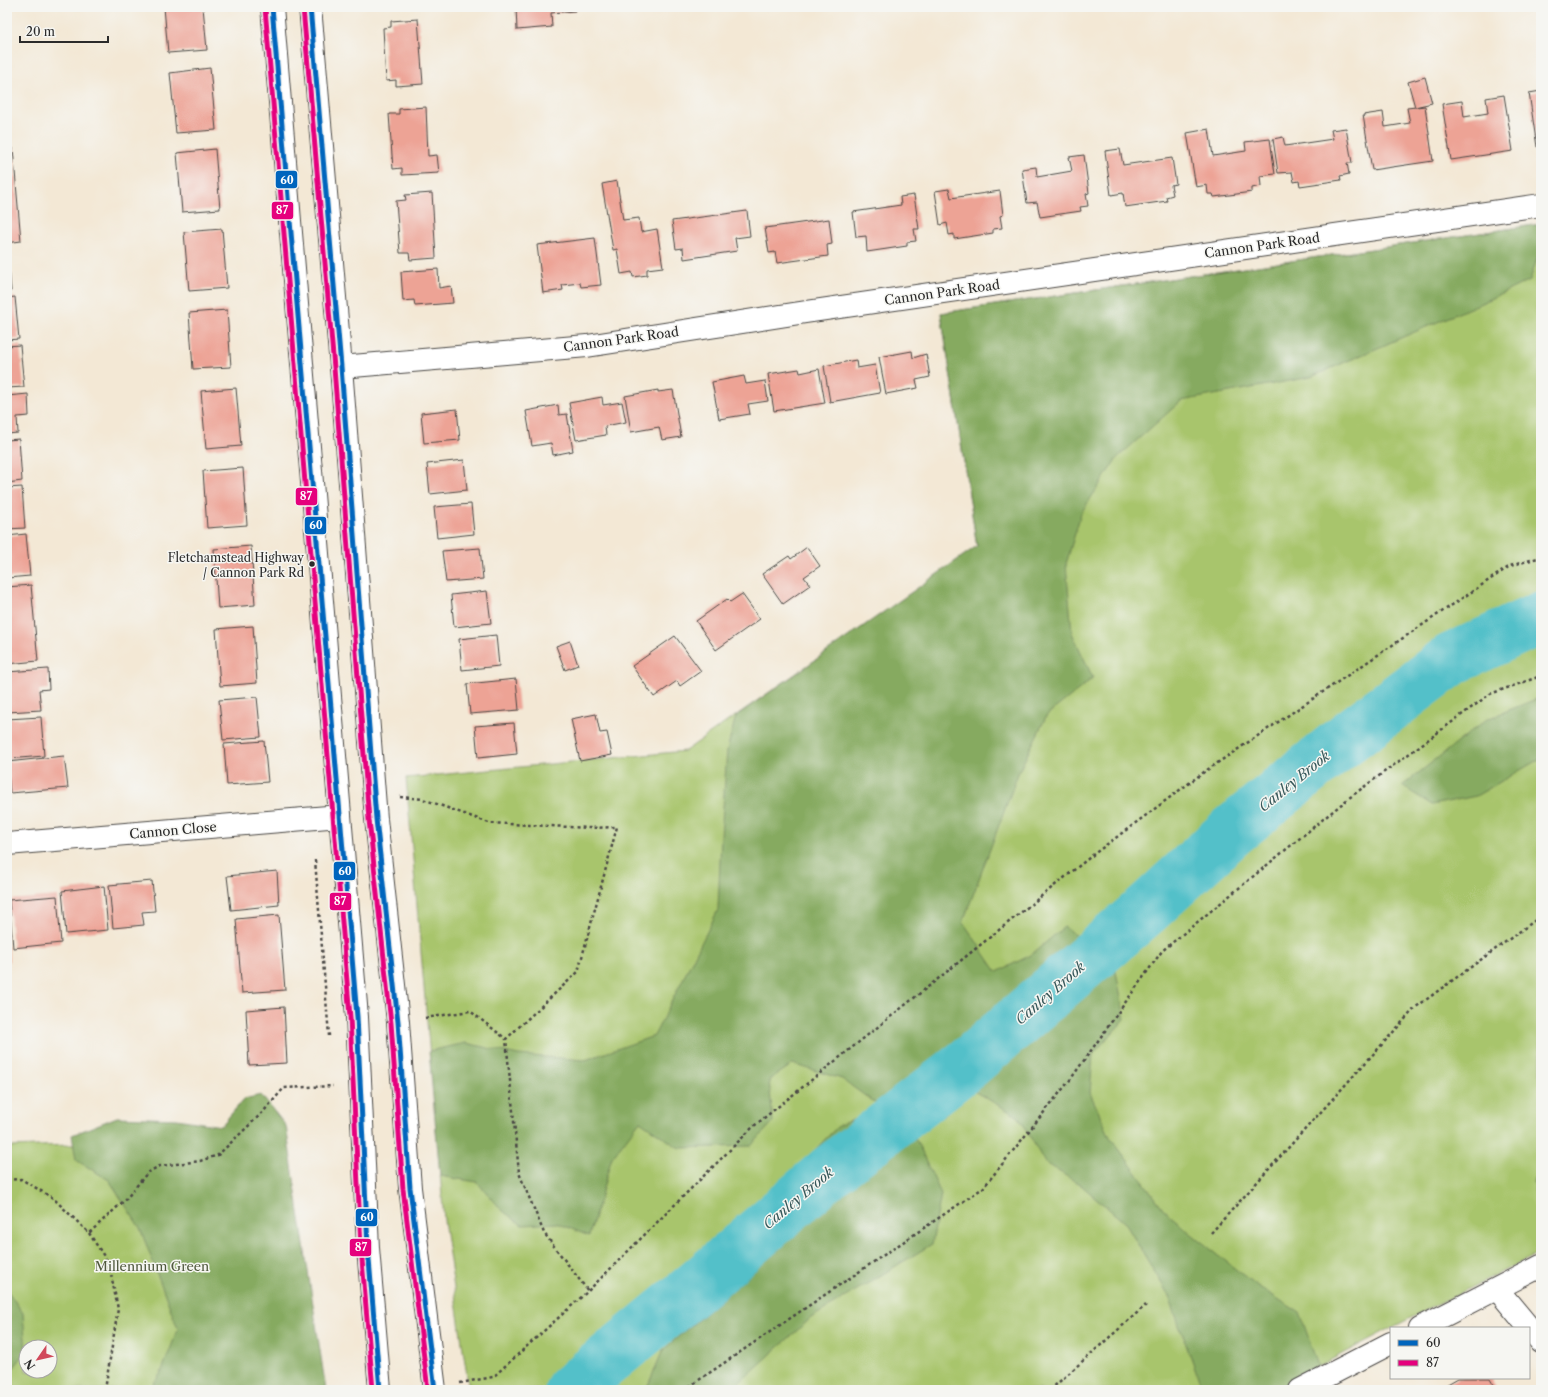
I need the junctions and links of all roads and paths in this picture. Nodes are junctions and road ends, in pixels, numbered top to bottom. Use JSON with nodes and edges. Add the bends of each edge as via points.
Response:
{"nodes":[{"id":1,"x":272,"y":7,"type":"edge"},
{"id":2,"x":310,"y":7,"type":"edge"},
{"id":3,"x":1541,"y":205,"type":"edge"},
{"id":4,"x":341,"y":367,"type":"junction"},
{"id":5,"x":1541,"y":557,"type":"edge"},
{"id":6,"x":1541,"y":676,"type":"edge"},
{"id":7,"x":396,"y":797,"type":"dead end"},
{"id":8,"x":340,"y":816,"type":"junction"},
{"id":9,"x":7,"y":844,"type":"edge"},
{"id":10,"x":1541,"y":916,"type":"edge"},
{"id":11,"x":420,"y":1019,"type":"dead end"},
{"id":12,"x":506,"y":1039,"type":"junction"},
{"id":13,"x":334,"y":1086,"type":"dead end"},
{"id":14,"x":7,"y":1180,"type":"edge"},
{"id":15,"x":89,"y":1233,"type":"junction"},
{"id":16,"x":1212,"y":1233,"type":"dead end"},
{"id":17,"x":1541,"y":1266,"type":"edge"},
{"id":18,"x":1497,"y":1289,"type":"junction"},
{"id":19,"x":588,"y":1291,"type":"junction"},
{"id":20,"x":1146,"y":1305,"type":"dead end"},
{"id":21,"x":1422,"y":1327,"type":"edge"},
{"id":22,"x":1529,"y":1327,"type":"edge"},
{"id":23,"x":1530,"y":1329,"type":"edge"},
{"id":24,"x":1541,"y":1342,"type":"edge"},
{"id":25,"x":1390,"y":1344,"type":"edge"},
{"id":26,"x":435,"y":1389,"type":"edge"},
{"id":27,"x":105,"y":1390,"type":"edge"},
{"id":28,"x":380,"y":1390,"type":"edge"},
{"id":29,"x":684,"y":1390,"type":"edge"},
{"id":30,"x":1050,"y":1390,"type":"edge"},
{"id":31,"x":1300,"y":1390,"type":"edge"}],
"edges":[{"from":1,"to":8,"type":"main road"},
{"from":2,"to":4,"type":"main road"},
{"from":3,"to":4,"type":"main road","name":"Cannon Park Road","via":[[601,344]]},
{"from":4,"to":26,"type":"main road","via":[[376,819],[398,1022],[410,1188]]},
{"from":5,"to":19,"type":"path","via":[[1510,566],[1204,772],[1094,854],[754,1126]]},
{"from":6,"to":29,"type":"path","via":[[1490,694],[1349,798],[1162,950],[1070,1080],[983,1188]]},
{"from":7,"to":12,"type":"path","via":[[423,799],[489,823],[617,827],[578,972]]},
{"from":8,"to":9,"type":"main road","name":"Cannon Close"},
{"from":8,"to":28,"type":"main road","via":[[357,1017],[368,1248]]},
{"from":10,"to":16,"type":"path","via":[[1416,1007]]},
{"from":11,"to":12,"type":"path","via":[[470,1012]]},
{"from":12,"to":19,"type":"path","via":[[519,1173],[544,1233]]},
{"from":13,"to":15,"type":"path","via":[[284,1088],[218,1155],[200,1161],[160,1166],[148,1172],[126,1199]]},
{"from":14,"to":15,"type":"path","via":[[21,1179],[53,1198]]},
{"from":15,"to":27,"type":"path","via":[[109,1264],[118,1309]]},
{"from":17,"to":18,"type":"main road"},
{"from":18,"to":21,"type":"main road"},
{"from":18,"to":22,"type":"main road"},
{"from":19,"to":26,"type":"path","via":[[493,1378]]},
{"from":20,"to":30,"type":"path"},
{"from":23,"to":24,"type":"main road"},
{"from":25,"to":31,"type":"main road"}]}
